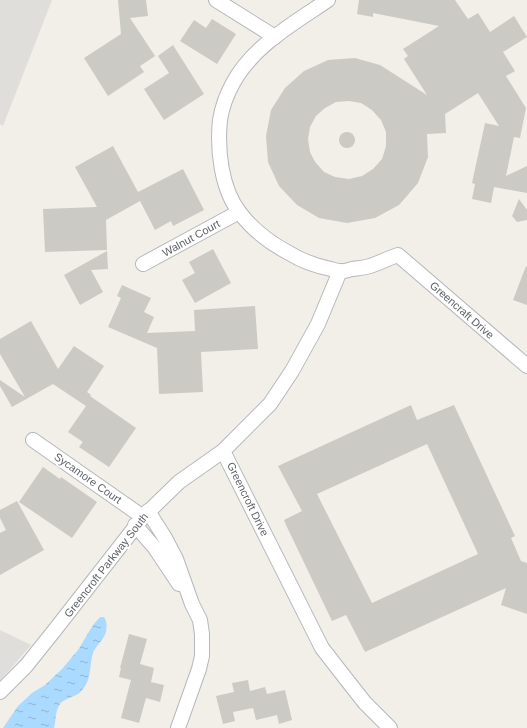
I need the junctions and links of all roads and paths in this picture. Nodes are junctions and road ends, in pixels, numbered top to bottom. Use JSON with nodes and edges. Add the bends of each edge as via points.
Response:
{"nodes":[{"id":1,"x":216,"y":0,"type":"edge"},
{"id":2,"x":328,"y":0,"type":"edge"},
{"id":3,"x":276,"y":37,"type":"junction"},
{"id":4,"x":239,"y":212,"type":"junction"},
{"id":5,"x":143,"y":264,"type":"dead end"},
{"id":6,"x":340,"y":271,"type":"junction"},
{"id":7,"x":527,"y":366,"type":"edge"},
{"id":8,"x":33,"y":440,"type":"dead end"},
{"id":9,"x":223,"y":451,"type":"junction"},
{"id":10,"x":142,"y":518,"type":"junction"},
{"id":11,"x":192,"y":604,"type":"junction"},
{"id":12,"x":0,"y":692,"type":"edge"},
{"id":13,"x":178,"y":728,"type":"edge"},
{"id":14,"x":390,"y":728,"type":"edge"}],
"edges":[{"from":1,"to":3,"type":"street"},
{"from":2,"to":3,"type":"street"},
{"from":3,"to":4,"type":"street","via":[[255,53],[242,69],[226,99],[221,119],[220,160],[225,182]]},
{"from":4,"to":5,"type":"street","name":"Walnut Court"},
{"from":4,"to":6,"type":"street","via":[[251,226],[281,249],[318,266]]},
{"from":6,"to":7,"type":"street","name":"Greencraft Drive","via":[[369,266],[398,254]]},
{"from":6,"to":9,"type":"street","name":"Greencroft Drive","via":[[318,324],[285,382],[270,404]]},
{"from":8,"to":10,"type":"street","name":"Sycamore Court"},
{"from":9,"to":10,"type":"street","name":"Greencroft Parkway South","via":[[179,482]]},
{"from":9,"to":14,"type":"street","name":"Greencroft Drive","via":[[322,648],[365,703]]},
{"from":10,"to":11,"type":"street","via":[[155,548]]},
{"from":10,"to":11,"type":"street","via":[[165,538],[176,559]]},
{"from":10,"to":12,"type":"street","name":"Greencroft Parkway South","via":[[26,666]]},
{"from":11,"to":13,"type":"street","via":[[200,620],[202,656]]}]}
